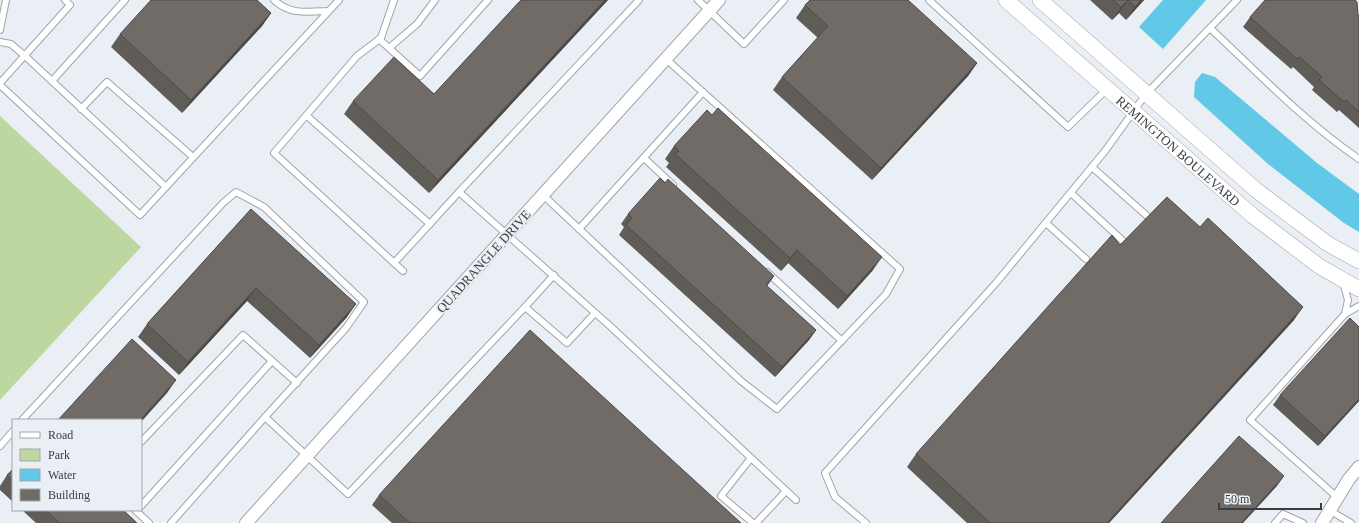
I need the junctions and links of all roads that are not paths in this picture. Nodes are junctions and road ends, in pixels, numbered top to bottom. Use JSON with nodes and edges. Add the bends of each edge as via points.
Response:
{"nodes":[{"id":1,"x":6,"y":0,"type":"edge"},
{"id":2,"x":125,"y":0,"type":"edge"},
{"id":3,"x":274,"y":0,"type":"edge"},
{"id":4,"x":339,"y":0,"type":"edge"},
{"id":5,"x":394,"y":0,"type":"edge"},
{"id":6,"x":436,"y":0,"type":"edge"},
{"id":7,"x":488,"y":0,"type":"edge"},
{"id":8,"x":639,"y":0,"type":"edge"},
{"id":9,"x":698,"y":0,"type":"edge"},
{"id":10,"x":719,"y":0,"type":"edge"},
{"id":11,"x":784,"y":0,"type":"edge"},
{"id":12,"x":929,"y":0,"type":"edge"},
{"id":13,"x":1006,"y":0,"type":"edge"},
{"id":14,"x":1040,"y":0,"type":"edge"},
{"id":15,"x":1237,"y":0,"type":"edge"},
{"id":16,"x":70,"y":2,"type":"edge"},
{"id":17,"x":328,"y":11,"type":"junction"},
{"id":18,"x":709,"y":11,"type":"junction"},
{"id":19,"x":1210,"y":28,"type":"junction"},
{"id":20,"x":0,"y":30,"type":"edge"},
{"id":21,"x":379,"y":39,"type":"junction"},
{"id":22,"x":0,"y":42,"type":"edge"},
{"id":23,"x":389,"y":48,"type":"junction"},
{"id":24,"x":25,"y":56,"type":"junction"},
{"id":25,"x":666,"y":59,"type":"junction"},
{"id":26,"x":52,"y":81,"type":"junction"},
{"id":27,"x":0,"y":84,"type":"edge"},
{"id":28,"x":1107,"y":89,"type":"junction"},
{"id":29,"x":703,"y":92,"type":"junction"},
{"id":30,"x":1146,"y":94,"type":"junction"},
{"id":31,"x":81,"y":109,"type":"junction"},
{"id":32,"x":1132,"y":112,"type":"junction"},
{"id":33,"x":307,"y":116,"type":"junction"},
{"id":34,"x":193,"y":157,"type":"junction"},
{"id":35,"x":644,"y":158,"type":"junction"},
{"id":36,"x":1359,"y":159,"type":"edge"},
{"id":37,"x":1092,"y":167,"type":"junction"},
{"id":38,"x":166,"y":187,"type":"junction"},
{"id":39,"x":679,"y":190,"type":"edge"},
{"id":40,"x":459,"y":192,"type":"junction"},
{"id":41,"x":1071,"y":193,"type":"junction"},
{"id":42,"x":543,"y":195,"type":"junction"},
{"id":43,"x":1146,"y":215,"type":"dead end"},
{"id":44,"x":1046,"y":223,"type":"junction"},
{"id":45,"x":430,"y":224,"type":"junction"},
{"id":46,"x":579,"y":229,"type":"junction"},
{"id":47,"x":508,"y":234,"type":"junction"},
{"id":48,"x":1122,"y":240,"type":"dead end"},
{"id":49,"x":1086,"y":259,"type":"dead end"},
{"id":50,"x":1359,"y":261,"type":"edge"},
{"id":51,"x":394,"y":263,"type":"junction"},
{"id":52,"x":760,"y":265,"type":"edge"},
{"id":53,"x":403,"y":271,"type":"dead end"},
{"id":54,"x":554,"y":275,"type":"junction"},
{"id":55,"x":1343,"y":280,"type":"junction"},
{"id":56,"x":1359,"y":290,"type":"edge"},
{"id":57,"x":1359,"y":306,"type":"edge"},
{"id":58,"x":525,"y":307,"type":"junction"},
{"id":59,"x":596,"y":313,"type":"junction"},
{"id":60,"x":1345,"y":314,"type":"junction"},
{"id":61,"x":842,"y":341,"type":"junction"},
{"id":62,"x":272,"y":361,"type":"junction"},
{"id":63,"x":297,"y":383,"type":"junction"},
{"id":64,"x":265,"y":417,"type":"junction"},
{"id":65,"x":23,"y":419,"type":"edge"},
{"id":66,"x":12,"y":432,"type":"edge"},
{"id":67,"x":142,"y":441,"type":"edge"},
{"id":68,"x":0,"y":446,"type":"edge"},
{"id":69,"x":307,"y":456,"type":"junction"},
{"id":70,"x":751,"y":458,"type":"junction"},
{"id":71,"x":1359,"y":467,"type":"edge"},
{"id":72,"x":786,"y":491,"type":"junction"},
{"id":73,"x":1337,"y":497,"type":"junction"},
{"id":74,"x":796,"y":500,"type":"dead end"},
{"id":75,"x":142,"y":505,"type":"edge"},
{"id":76,"x":1329,"y":510,"type":"junction"},
{"id":77,"x":140,"y":511,"type":"edge"},
{"id":78,"x":149,"y":523,"type":"edge"},
{"id":79,"x":171,"y":523,"type":"edge"},
{"id":80,"x":246,"y":523,"type":"edge"},
{"id":81,"x":754,"y":523,"type":"edge"},
{"id":82,"x":866,"y":523,"type":"edge"},
{"id":83,"x":1276,"y":523,"type":"edge"},
{"id":84,"x":1303,"y":523,"type":"edge"},
{"id":85,"x":1322,"y":523,"type":"edge"},
{"id":86,"x":1351,"y":523,"type":"edge"}],
"edges":[{"from":1,"to":20,"type":"lane"},
{"from":2,"to":26,"type":"lane"},
{"from":3,"to":17,"type":"lane","via":[[294,12]]},
{"from":4,"to":17,"type":"lane"},
{"from":5,"to":21,"type":"lane"},
{"from":6,"to":23,"type":"lane","via":[[417,24]]},
{"from":7,"to":23,"type":"lane","via":[[420,76]]},
{"from":8,"to":40,"type":"lane"},
{"from":9,"to":18,"type":"lane"},
{"from":10,"to":18,"type":"street","name":"QUADRANGLE DRIVE"},
{"from":11,"to":18,"type":"lane","via":[[744,44]]},
{"from":12,"to":28,"type":"lane","via":[[1068,127]]},
{"from":13,"to":28,"type":"street","name":"REMINGTON BOULEVARD"},
{"from":14,"to":30,"type":"street","name":"REMINGTON BOULEVARD"},
{"from":15,"to":19,"type":"lane"},
{"from":16,"to":24,"type":"lane"},
{"from":17,"to":34,"type":"lane"},
{"from":18,"to":25,"type":"street","name":"QUADRANGLE DRIVE"},
{"from":19,"to":30,"type":"lane"},
{"from":19,"to":36,"type":"lane","via":[[1283,96]]},
{"from":21,"to":23,"type":"lane"},
{"from":21,"to":33,"type":"lane","via":[[357,56]]},
{"from":22,"to":24,"type":"lane","via":[[11,44]]},
{"from":24,"to":26,"type":"lane"},
{"from":24,"to":27,"type":"lane"},
{"from":25,"to":29,"type":"lane"},
{"from":25,"to":42,"type":"street","name":"QUADRANGLE DRIVE"},
{"from":26,"to":31,"type":"lane"},
{"from":27,"to":38,"type":"lane","via":[[140,214]]},
{"from":28,"to":32,"type":"street","name":"REMINGTON BOULEVARD"},
{"from":29,"to":35,"type":"lane"},
{"from":29,"to":61,"type":"lane","via":[[900,269],[886,294]]},
{"from":30,"to":32,"type":"lane"},
{"from":30,"to":50,"type":"street","name":"REMINGTON BOULEVARD","via":[[1256,190],[1328,244]]},
{"from":31,"to":34,"type":"lane","via":[[107,82]]},
{"from":31,"to":38,"type":"lane"},
{"from":32,"to":37,"type":"lane"},
{"from":32,"to":55,"type":"street","name":"REMINGTON BOULEVARD","via":[[1253,216],[1319,266]]},
{"from":33,"to":45,"type":"lane"},
{"from":33,"to":51,"type":"lane","via":[[274,153]]},
{"from":34,"to":38,"type":"lane"},
{"from":35,"to":39,"type":"lane"},
{"from":35,"to":46,"type":"lane"},
{"from":37,"to":41,"type":"lane"},
{"from":37,"to":43,"type":"lane"},
{"from":40,"to":45,"type":"lane"},
{"from":40,"to":47,"type":"lane"},
{"from":41,"to":44,"type":"lane"},
{"from":41,"to":48,"type":"lane"},
{"from":42,"to":46,"type":"lane"},
{"from":42,"to":47,"type":"street","name":"QUADRANGLE DRIVE"},
{"from":44,"to":49,"type":"lane"},
{"from":44,"to":82,"type":"lane","via":[[996,284],[825,472],[835,496]]},
{"from":45,"to":51,"type":"lane"},
{"from":46,"to":61,"type":"lane","via":[[741,381],[777,409]]},
{"from":47,"to":54,"type":"lane"},
{"from":47,"to":69,"type":"street","name":"QUADRANGLE DRIVE"},
{"from":51,"to":53,"type":"lane"},
{"from":52,"to":61,"type":"lane"},
{"from":54,"to":58,"type":"lane"},
{"from":54,"to":59,"type":"lane"},
{"from":55,"to":56,"type":"street","name":"REMINGTON BOULEVARD"},
{"from":55,"to":60,"type":"lane","via":[[1348,300]]},
{"from":57,"to":60,"type":"lane"},
{"from":58,"to":59,"type":"lane","via":[[568,343]]},
{"from":58,"to":69,"type":"lane","via":[[348,494]]},
{"from":59,"to":70,"type":"lane"},
{"from":60,"to":73,"type":"lane","via":[[1250,420]]},
{"from":62,"to":63,"type":"lane"},
{"from":62,"to":67,"type":"lane","via":[[243,335]]},
{"from":62,"to":75,"type":"lane"},
{"from":63,"to":64,"type":"lane"},
{"from":63,"to":65,"type":"lane","via":[[346,328],[364,302],[264,207],[236,192]]},
{"from":64,"to":69,"type":"lane"},
{"from":64,"to":79,"type":"lane"},
{"from":66,"to":68,"type":"lane"},
{"from":69,"to":80,"type":"street","name":"QUADRANGLE DRIVE"},
{"from":70,"to":72,"type":"lane"},
{"from":70,"to":81,"type":"lane","via":[[721,496]]},
{"from":71,"to":73,"type":"street"},
{"from":72,"to":74,"type":"lane"},
{"from":72,"to":81,"type":"lane"},
{"from":73,"to":76,"type":"street"},
{"from":76,"to":85,"type":"street"},
{"from":76,"to":86,"type":"lane"},
{"from":77,"to":78,"type":"lane"},
{"from":83,"to":84,"type":"lane","via":[[1283,514]]}]}
